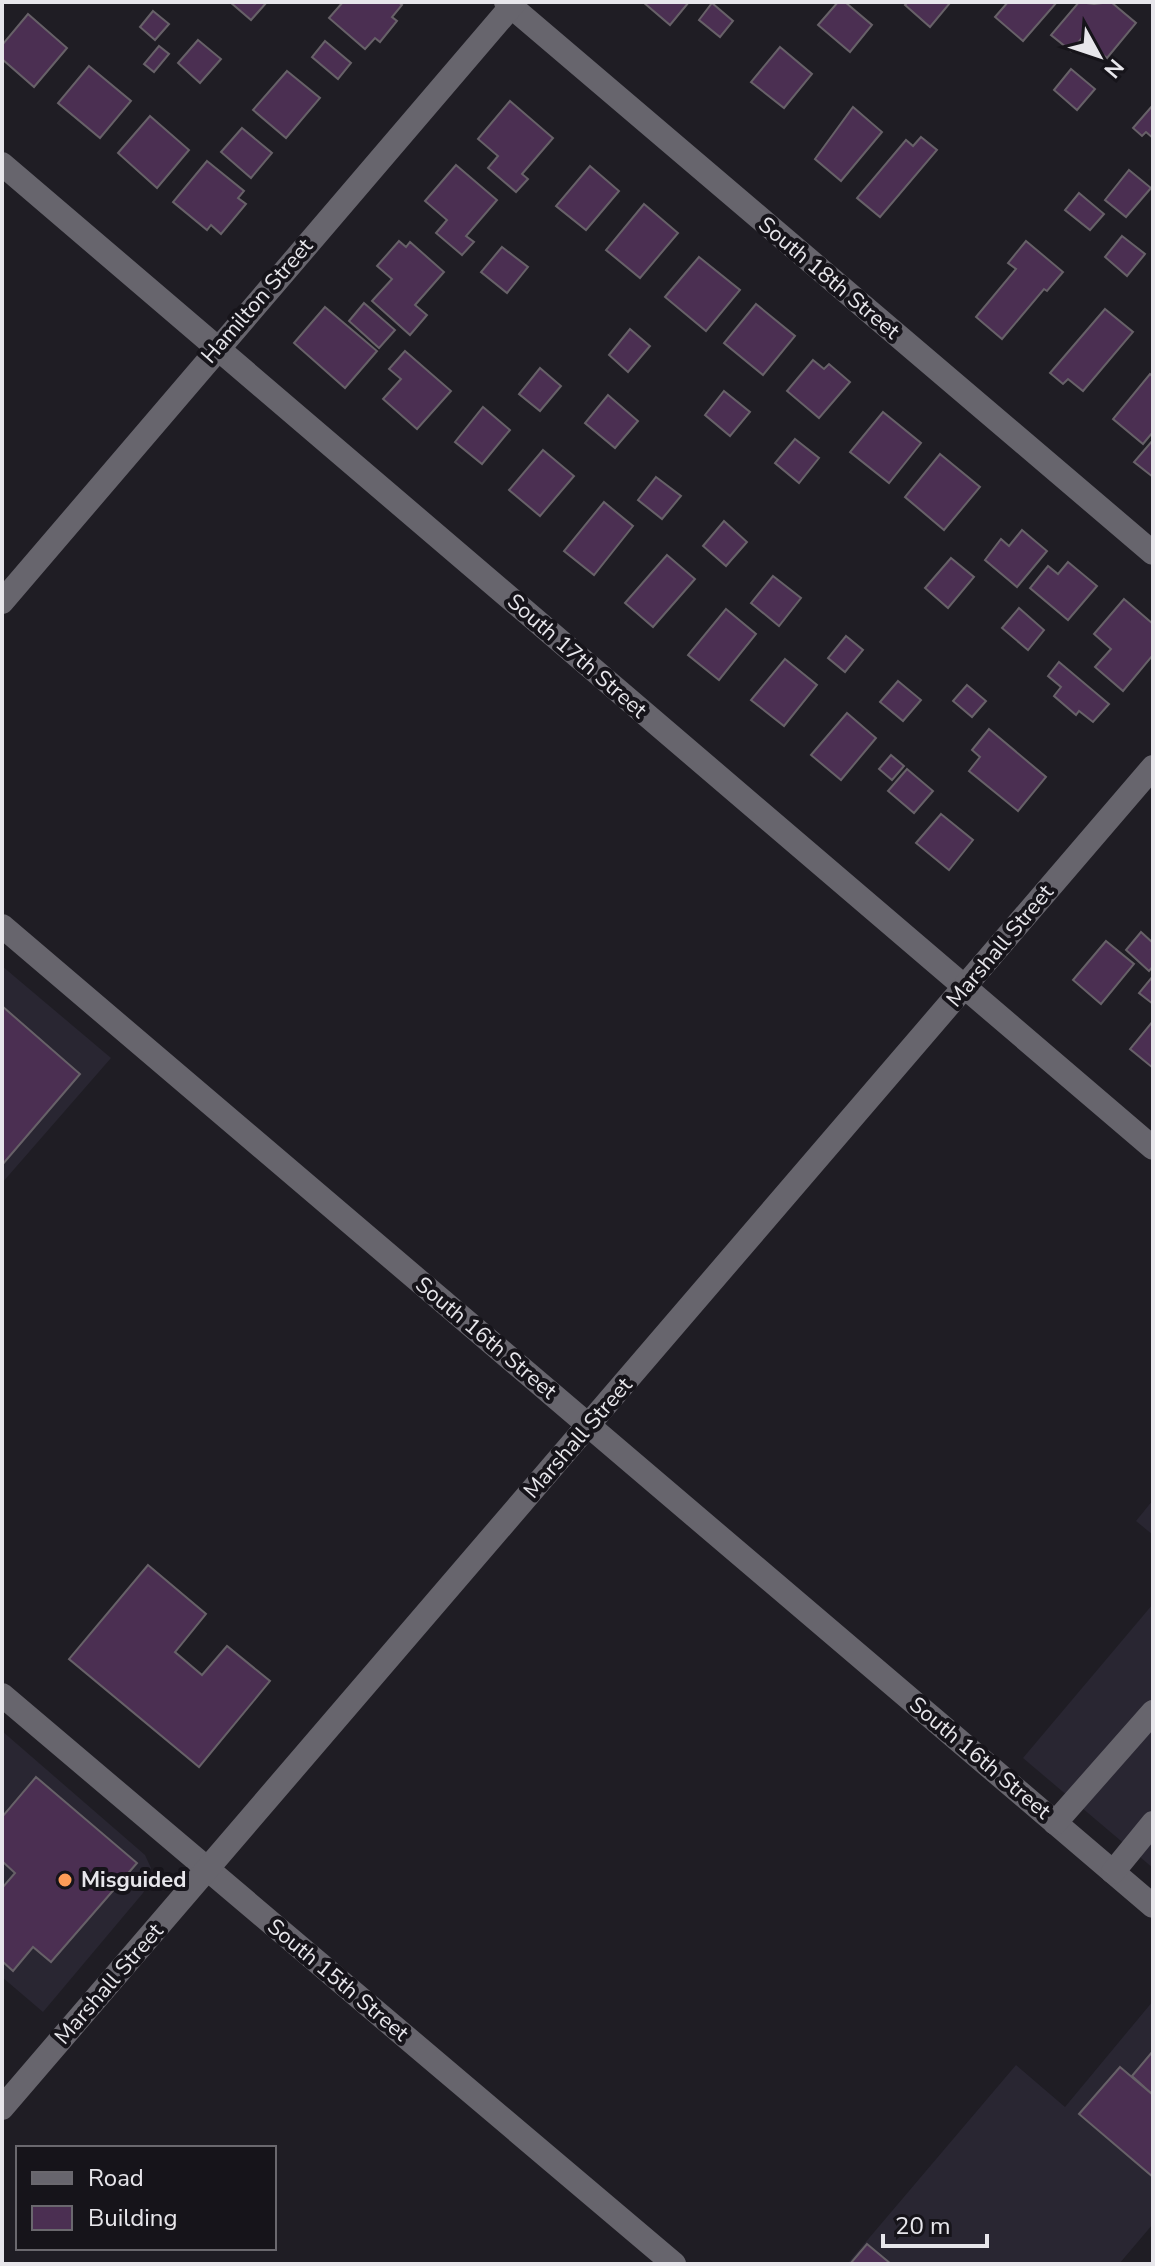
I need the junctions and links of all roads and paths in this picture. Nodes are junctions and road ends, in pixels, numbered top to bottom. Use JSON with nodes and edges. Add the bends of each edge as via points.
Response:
{"nodes":[{"id":1,"x":511,"y":3,"type":"edge"},
{"id":2,"x":2,"y":164,"type":"edge"},
{"id":3,"x":217,"y":348,"type":"junction"},
{"id":4,"x":1153,"y":553,"type":"edge"},
{"id":5,"x":2,"y":602,"type":"edge"},
{"id":6,"x":1153,"y":767,"type":"edge"},
{"id":7,"x":2,"y":926,"type":"edge"},
{"id":8,"x":964,"y":989,"type":"junction"},
{"id":9,"x":1153,"y":1148,"type":"edge"},
{"id":10,"x":589,"y":1426,"type":"junction"},
{"id":11,"x":2,"y":1695,"type":"edge"},
{"id":12,"x":1153,"y":1712,"type":"edge"},
{"id":13,"x":1055,"y":1823,"type":"junction"},
{"id":14,"x":1153,"y":1823,"type":"edge"},
{"id":15,"x":207,"y":1869,"type":"junction"},
{"id":16,"x":1113,"y":1872,"type":"junction"},
{"id":17,"x":1153,"y":1906,"type":"edge"},
{"id":18,"x":2,"y":2108,"type":"edge"},
{"id":19,"x":674,"y":2264,"type":"edge"}],
"edges":[{"from":1,"to":3,"type":"street","name":"Hamilton Street"},
{"from":1,"to":4,"type":"street","name":"South 18th Street"},
{"from":2,"to":3,"type":"street","name":"South 17th Street"},
{"from":3,"to":5,"type":"street","name":"Hamilton Street"},
{"from":3,"to":8,"type":"street","name":"South 17th Street"},
{"from":6,"to":8,"type":"street","name":"Marshall Street"},
{"from":7,"to":10,"type":"street","name":"South 16th Street"},
{"from":8,"to":9,"type":"street","name":"South 17th Street"},
{"from":8,"to":10,"type":"street","name":"Marshall Street"},
{"from":10,"to":13,"type":"street","name":"South 16th Street"},
{"from":10,"to":15,"type":"street","name":"Marshall Street"},
{"from":11,"to":15,"type":"street","name":"South 15th Street"},
{"from":12,"to":13,"type":"street"},
{"from":13,"to":16,"type":"street","name":"South 16th Street"},
{"from":14,"to":16,"type":"street"},
{"from":15,"to":18,"type":"street","name":"Marshall Street"},
{"from":15,"to":19,"type":"street","name":"South 15th Street"},
{"from":16,"to":17,"type":"street","name":"South 16th Street"}]}
